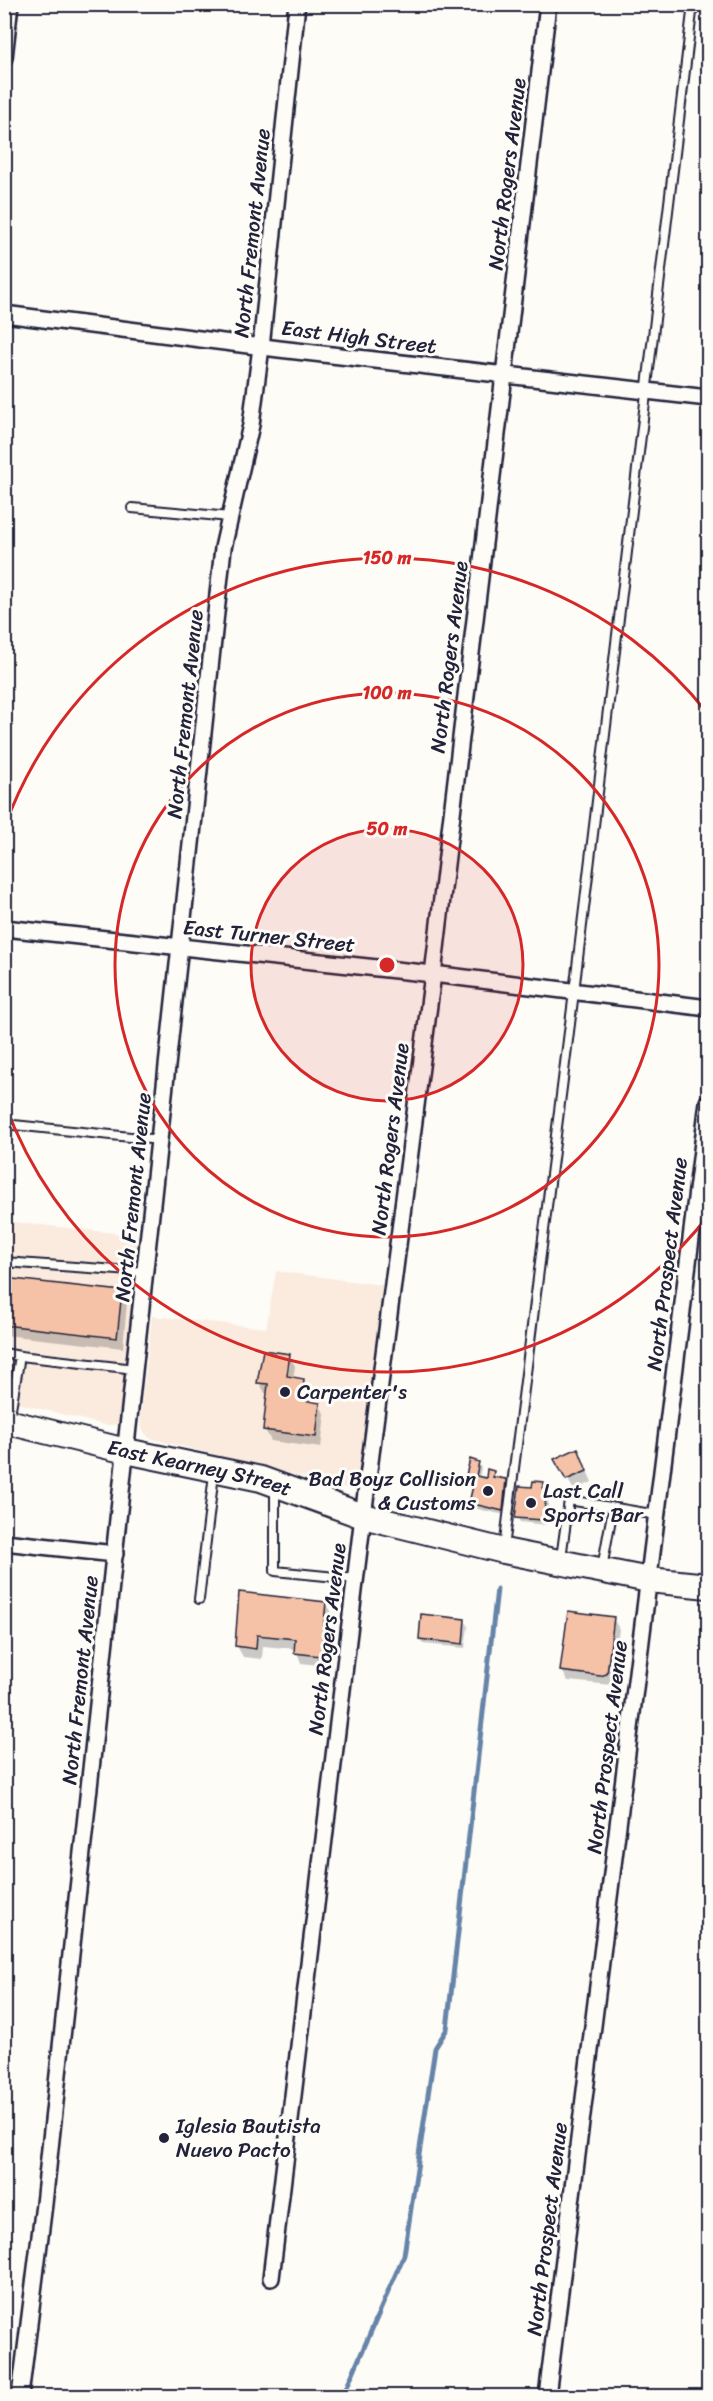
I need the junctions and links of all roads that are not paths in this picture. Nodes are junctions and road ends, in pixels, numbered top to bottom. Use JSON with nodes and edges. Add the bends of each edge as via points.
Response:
{"nodes":[{"id":1,"x":10,"y":4,"type":"edge"},
{"id":2,"x":297,"y":4,"type":"edge"},
{"id":3,"x":548,"y":4,"type":"edge"},
{"id":4,"x":693,"y":4,"type":"edge"},
{"id":5,"x":4,"y":58,"type":"edge"},
{"id":6,"x":4,"y":314,"type":"edge"},
{"id":7,"x":261,"y":347,"type":"junction"},
{"id":8,"x":504,"y":375,"type":"junction"},
{"id":9,"x":645,"y":391,"type":"junction"},
{"id":10,"x":708,"y":398,"type":"edge"},
{"id":11,"x":132,"y":508,"type":"dead end"},
{"id":12,"x":230,"y":517,"type":"junction"},
{"id":13,"x":4,"y":928,"type":"edge"},
{"id":14,"x":181,"y":948,"type":"junction"},
{"id":15,"x":433,"y":974,"type":"junction"},
{"id":16,"x":574,"y":992,"type":"junction"},
{"id":17,"x":708,"y":1008,"type":"edge"},
{"id":18,"x":708,"y":1102,"type":"edge"},
{"id":19,"x":4,"y":1124,"type":"edge"},
{"id":20,"x":160,"y":1140,"type":"junction"},
{"id":21,"x":4,"y":1262,"type":"edge"},
{"id":22,"x":146,"y":1272,"type":"junction"},
{"id":23,"x":4,"y":1353,"type":"edge"},
{"id":24,"x":20,"y":1356,"type":"junction"},
{"id":25,"x":135,"y":1369,"type":"junction"},
{"id":26,"x":7,"y":1421,"type":"edge"},
{"id":27,"x":126,"y":1451,"type":"junction"},
{"id":28,"x":215,"y":1469,"type":"junction"},
{"id":29,"x":275,"y":1484,"type":"junction"},
{"id":30,"x":613,"y":1508,"type":"junction"},
{"id":31,"x":657,"y":1515,"type":"junction"},
{"id":32,"x":363,"y":1516,"type":"junction"},
{"id":33,"x":4,"y":1542,"type":"edge"},
{"id":34,"x":504,"y":1551,"type":"junction"},
{"id":35,"x":115,"y":1554,"type":"junction"},
{"id":36,"x":560,"y":1563,"type":"junction"},
{"id":37,"x":601,"y":1571,"type":"junction"},
{"id":38,"x":356,"y":1579,"type":"junction"},
{"id":39,"x":649,"y":1580,"type":"junction"},
{"id":40,"x":708,"y":1586,"type":"edge"},
{"id":41,"x":199,"y":1599,"type":"dead end"},
{"id":42,"x":271,"y":2278,"type":"dead end"},
{"id":43,"x":20,"y":2397,"type":"edge"},
{"id":44,"x":547,"y":2397,"type":"edge"}],
"edges":[{"from":1,"to":5,"type":"street"},
{"from":2,"to":7,"type":"street","name":"North Fremont Avenue"},
{"from":3,"to":8,"type":"street","name":"North Rogers Avenue"},
{"from":4,"to":9,"type":"lane"},
{"from":6,"to":7,"type":"street","name":"East High Street"},
{"from":7,"to":8,"type":"street","name":"East High Street"},
{"from":7,"to":12,"type":"street","name":"North Fremont Avenue","via":[[251,425]]},
{"from":8,"to":9,"type":"street","name":"East High Street"},
{"from":8,"to":15,"type":"street","name":"North Rogers Avenue"},
{"from":9,"to":10,"type":"street","name":"East High Street"},
{"from":9,"to":16,"type":"lane"},
{"from":11,"to":12,"type":"lane"},
{"from":12,"to":14,"type":"street","name":"North Fremont Avenue","via":[[223,548]]},
{"from":13,"to":14,"type":"street","name":"East Turner Street"},
{"from":14,"to":15,"type":"street","name":"East Turner Street"},
{"from":14,"to":20,"type":"street","name":"North Fremont Avenue"},
{"from":15,"to":16,"type":"street","name":"East Turner Street"},
{"from":15,"to":32,"type":"street","name":"North Rogers Avenue"},
{"from":16,"to":17,"type":"street","name":"East Turner Street"},
{"from":16,"to":34,"type":"lane"},
{"from":18,"to":31,"type":"street","name":"North Prospect Avenue"},
{"from":19,"to":20,"type":"lane"},
{"from":20,"to":22,"type":"street","name":"North Fremont Avenue"},
{"from":21,"to":22,"type":"lane"},
{"from":22,"to":25,"type":"street","name":"North Fremont Avenue"},
{"from":23,"to":24,"type":"lane"},
{"from":24,"to":25,"type":"lane"},
{"from":24,"to":26,"type":"lane"},
{"from":25,"to":27,"type":"street","name":"North Fremont Avenue"},
{"from":26,"to":27,"type":"main road","name":"East Kearney Street"},
{"from":27,"to":28,"type":"main road","name":"East Kearney Street"},
{"from":27,"to":35,"type":"street","name":"North Fremont Avenue"},
{"from":28,"to":29,"type":"main road","name":"East Kearney Street"},
{"from":28,"to":41,"type":"lane"},
{"from":29,"to":32,"type":"main road","name":"East Kearney Street"},
{"from":29,"to":38,"type":"lane","via":[[275,1571]]},
{"from":30,"to":31,"type":"lane"},
{"from":30,"to":36,"type":"lane","via":[[569,1500]]},
{"from":30,"to":37,"type":"lane"},
{"from":31,"to":39,"type":"street","name":"North Prospect Avenue"},
{"from":32,"to":34,"type":"main road","name":"East Kearney Street"},
{"from":32,"to":38,"type":"street","name":"North Rogers Avenue"},
{"from":33,"to":35,"type":"street"},
{"from":34,"to":36,"type":"main road","name":"East Kearney Street"},
{"from":35,"to":43,"type":"street","name":"North Fremont Avenue"},
{"from":36,"to":37,"type":"main road","name":"East Kearney Street"},
{"from":37,"to":39,"type":"main road","name":"East Kearney Street"},
{"from":38,"to":42,"type":"street","name":"North Rogers Avenue"},
{"from":39,"to":40,"type":"main road","name":"East Kearney Street"},
{"from":39,"to":44,"type":"street","name":"North Prospect Avenue"}]}
